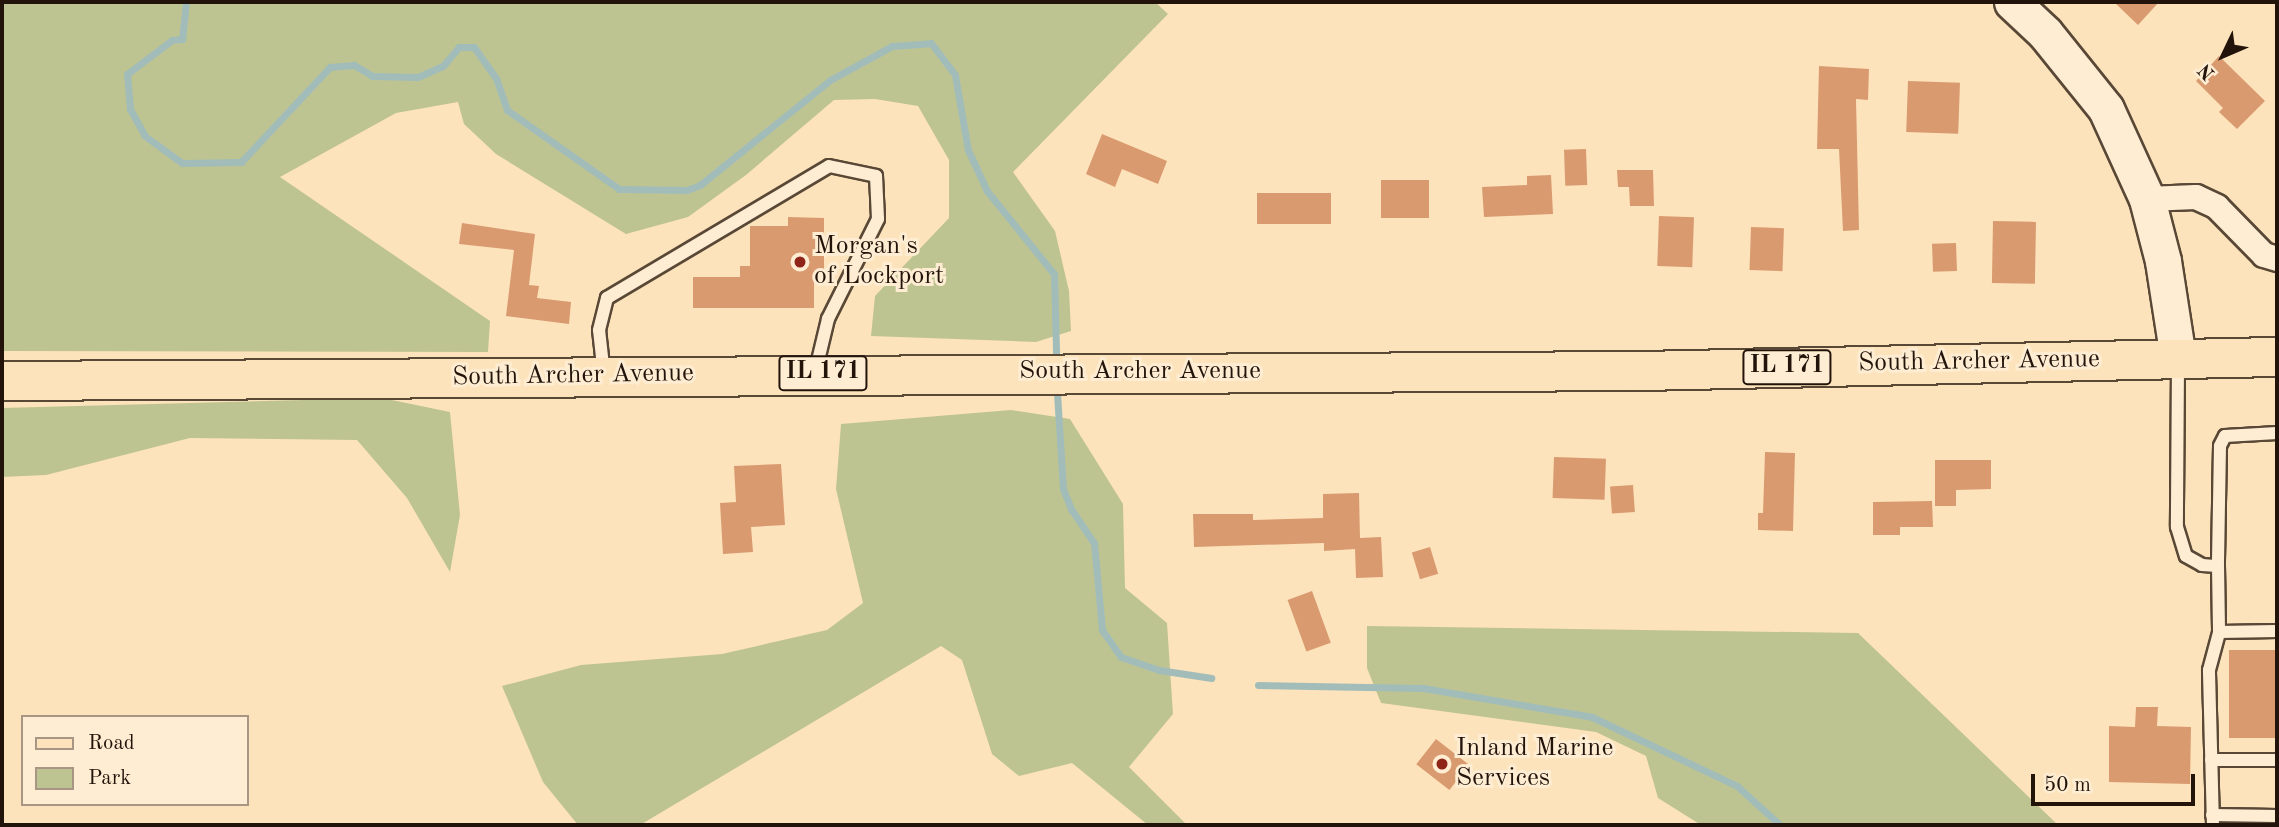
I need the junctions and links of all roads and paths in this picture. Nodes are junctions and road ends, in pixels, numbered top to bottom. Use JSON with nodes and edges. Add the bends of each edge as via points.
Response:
{"nodes":[{"id":1,"x":2012,"y":2,"type":"edge"},
{"id":2,"x":2147,"y":199,"type":"junction"},
{"id":3,"x":2277,"y":259,"type":"edge"},
{"id":4,"x":2277,"y":357,"type":"edge"},
{"id":5,"x":2178,"y":358,"type":"junction"},
{"id":6,"x":815,"y":373,"type":"junction"},
{"id":7,"x":604,"y":376,"type":"junction"},
{"id":8,"x":2,"y":381,"type":"edge"},
{"id":9,"x":2277,"y":433,"type":"edge"},
{"id":10,"x":2218,"y":566,"type":"junction"},
{"id":11,"x":2277,"y":631,"type":"edge"},
{"id":12,"x":2220,"y":632,"type":"junction"},
{"id":13,"x":2211,"y":760,"type":"junction"},
{"id":14,"x":2277,"y":760,"type":"edge"},
{"id":15,"x":2277,"y":816,"type":"edge"},
{"id":16,"x":2212,"y":820,"type":"edge"}],
"edges":[{"from":1,"to":2,"type":"street","via":[[2045,33],[2106,109]]},
{"from":2,"to":3,"type":"street","via":[[2196,197],[2217,207],[2264,255]]},
{"from":2,"to":5,"type":"street","via":[[2163,261]]},
{"from":4,"to":5,"type":"main road","name":"South Archer Avenue","number":"IL 171"},
{"from":5,"to":6,"type":"main road","name":"South Archer Avenue","number":"IL 171","via":[[1630,371]]},
{"from":5,"to":10,"type":"lane","via":[[2177,527],[2186,556],[2202,565]]},
{"from":6,"to":7,"type":"main road","name":"South Archer Avenue","number":"IL 171"},
{"from":6,"to":7,"type":"lane","via":[[828,319],[878,219],[876,176],[829,166],[607,298],[599,330]]},
{"from":7,"to":8,"type":"main road","name":"South Archer Avenue","number":"IL 171"},
{"from":9,"to":10,"type":"lane","via":[[2225,436],[2220,446]]},
{"from":10,"to":12,"type":"lane"},
{"from":11,"to":12,"type":"lane"},
{"from":12,"to":13,"type":"lane","via":[[2209,670]]},
{"from":13,"to":14,"type":"lane"},
{"from":13,"to":16,"type":"lane"},
{"from":15,"to":16,"type":"lane"}]}
